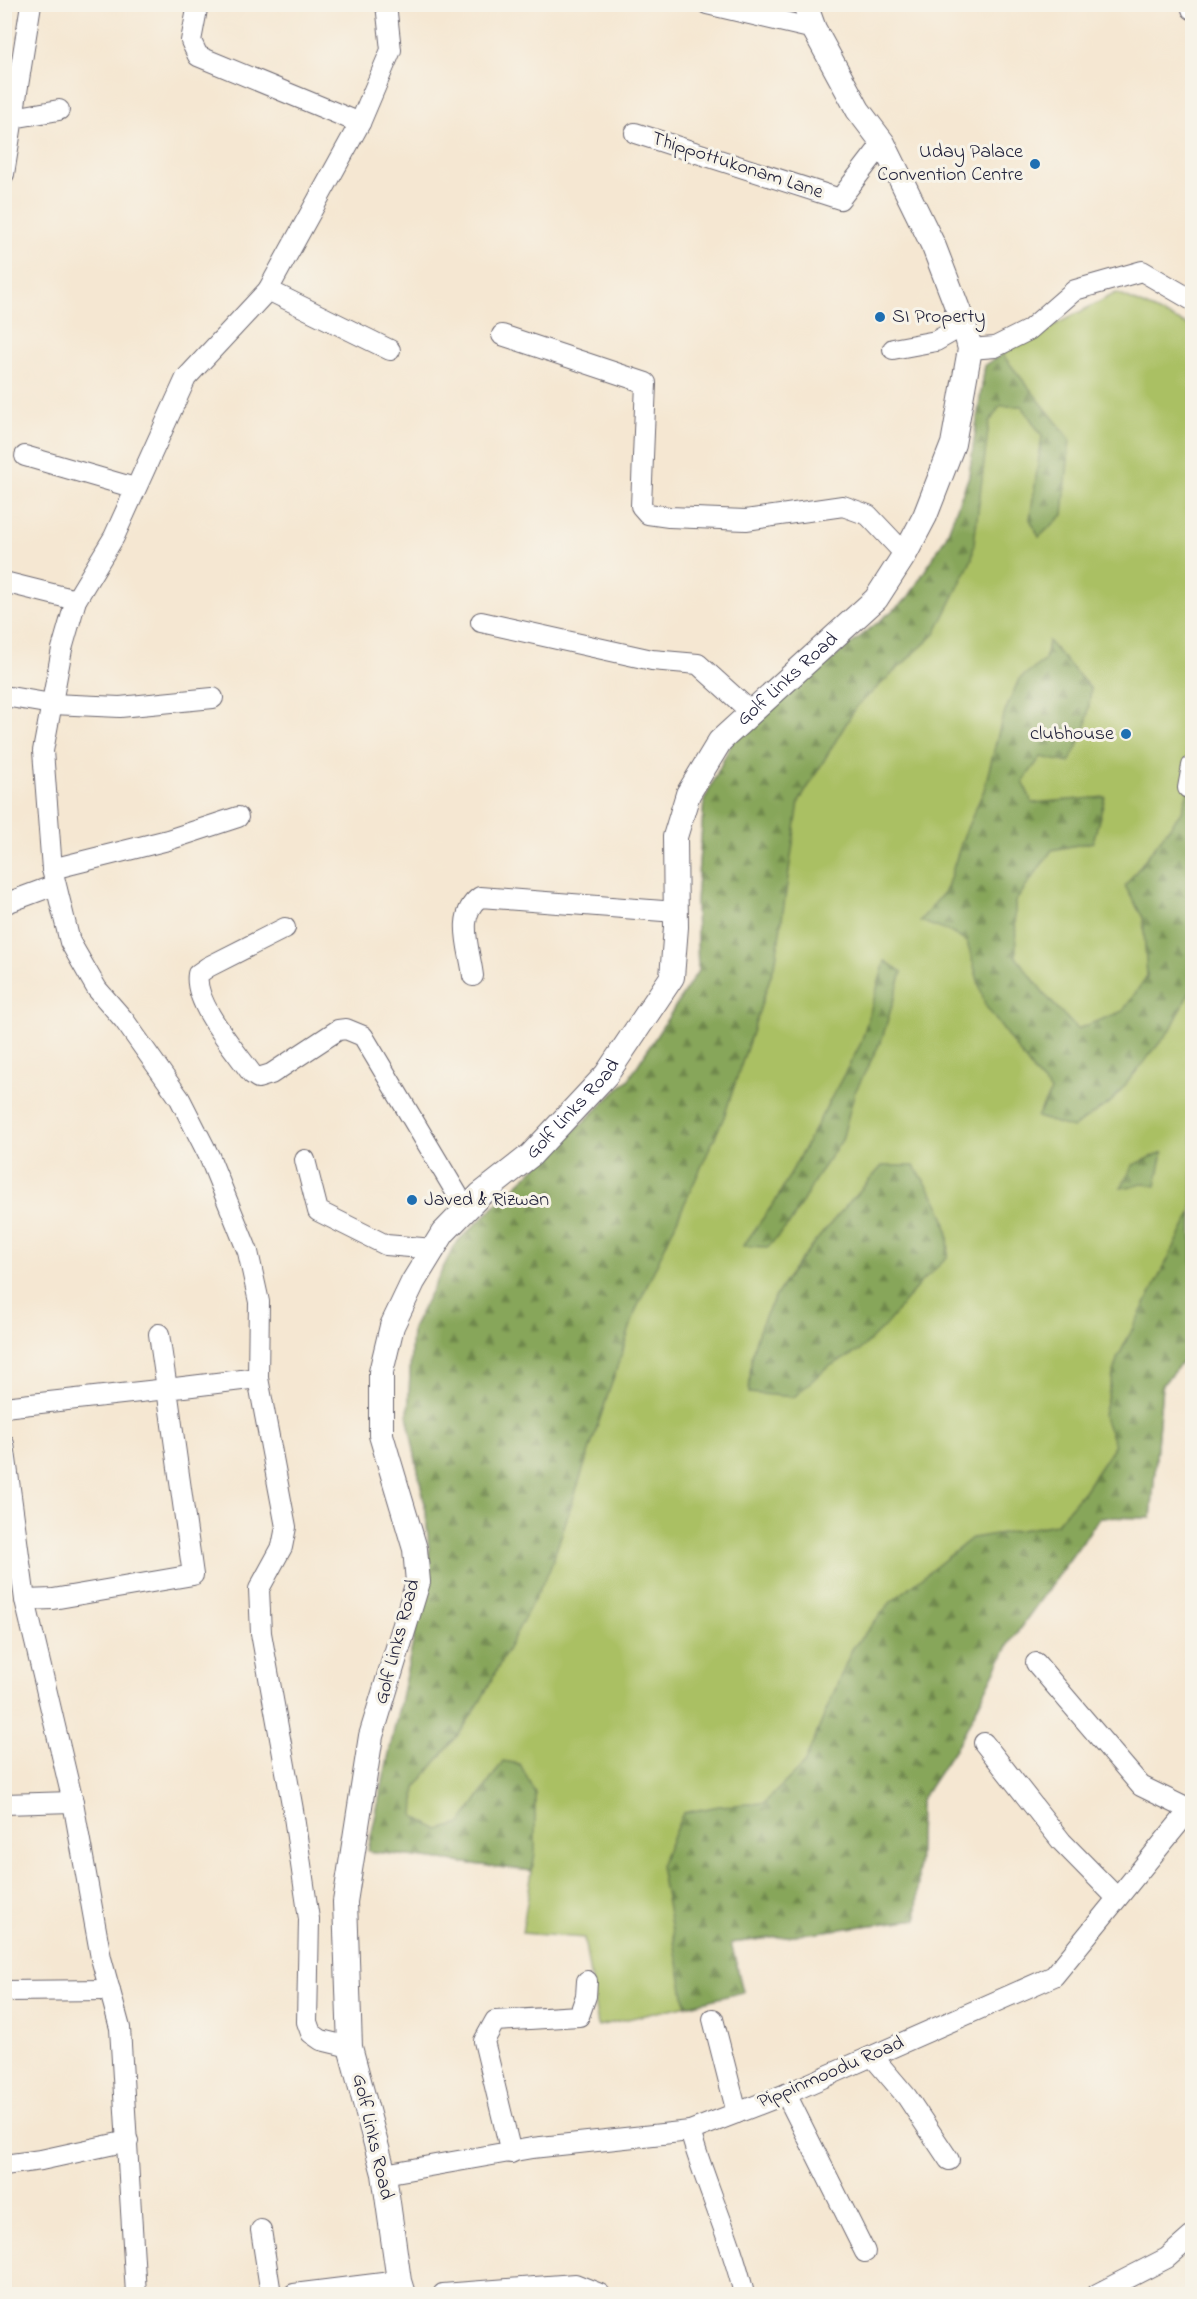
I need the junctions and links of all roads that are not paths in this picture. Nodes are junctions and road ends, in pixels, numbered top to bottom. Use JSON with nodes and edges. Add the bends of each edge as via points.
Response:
{"nodes":[{"id":1,"x":30,"y":4,"type":"edge"},
{"id":2,"x":198,"y":4,"type":"edge"},
{"id":3,"x":386,"y":4,"type":"edge"},
{"id":4,"x":707,"y":4,"type":"edge"},
{"id":5,"x":805,"y":4,"type":"edge"},
{"id":6,"x":1191,"y":4,"type":"edge"},
{"id":7,"x":1192,"y":9,"type":"edge"},
{"id":8,"x":814,"y":29,"type":"junction"},
{"id":9,"x":58,"y":110,"type":"dead end"},
{"id":10,"x":13,"y":118,"type":"junction"},
{"id":11,"x":360,"y":123,"type":"junction"},
{"id":12,"x":635,"y":133,"type":"dead end"},
{"id":13,"x":882,"y":143,"type":"junction"},
{"id":14,"x":4,"y":174,"type":"edge"},
{"id":15,"x":268,"y":290,"type":"junction"},
{"id":16,"x":1192,"y":300,"type":"edge"},
{"id":17,"x":963,"y":326,"type":"junction"},
{"id":18,"x":502,"y":335,"type":"dead end"},
{"id":19,"x":892,"y":349,"type":"dead end"},
{"id":20,"x":969,"y":349,"type":"junction"},
{"id":21,"x":390,"y":350,"type":"dead end"},
{"id":22,"x":25,"y":456,"type":"dead end"},
{"id":23,"x":135,"y":488,"type":"junction"},
{"id":24,"x":905,"y":554,"type":"junction"},
{"id":25,"x":4,"y":582,"type":"edge"},
{"id":26,"x":76,"y":600,"type":"junction"},
{"id":27,"x":481,"y":622,"type":"dead end"},
{"id":28,"x":4,"y":696,"type":"edge"},
{"id":29,"x":213,"y":698,"type":"dead end"},
{"id":30,"x":52,"y":704,"type":"junction"},
{"id":31,"x":751,"y":712,"type":"junction"},
{"id":32,"x":1192,"y":766,"type":"edge"},
{"id":33,"x":1188,"y":788,"type":"dead end"},
{"id":34,"x":238,"y":817,"type":"dead end"},
{"id":35,"x":53,"y":877,"type":"junction"},
{"id":36,"x":4,"y":904,"type":"edge"},
{"id":37,"x":676,"y":912,"type":"junction"},
{"id":38,"x":285,"y":928,"type":"dead end"},
{"id":39,"x":473,"y":976,"type":"dead end"},
{"id":40,"x":305,"y":1160,"type":"dead end"},
{"id":41,"x":466,"y":1209,"type":"junction"},
{"id":42,"x":434,"y":1249,"type":"junction"},
{"id":43,"x":159,"y":1334,"type":"dead end"},
{"id":44,"x":258,"y":1378,"type":"junction"},
{"id":45,"x":167,"y":1389,"type":"junction"},
{"id":46,"x":4,"y":1407,"type":"edge"},
{"id":47,"x":4,"y":1444,"type":"edge"},
{"id":48,"x":25,"y":1600,"type":"junction"},
{"id":49,"x":1036,"y":1663,"type":"dead end"},
{"id":50,"x":984,"y":1743,"type":"dead end"},
{"id":51,"x":73,"y":1802,"type":"junction"},
{"id":52,"x":4,"y":1804,"type":"edge"},
{"id":53,"x":1192,"y":1809,"type":"edge"},
{"id":54,"x":1117,"y":1898,"type":"junction"},
{"id":55,"x":587,"y":1981,"type":"dead end"},
{"id":56,"x":110,"y":1990,"type":"junction"},
{"id":57,"x":4,"y":1991,"type":"edge"},
{"id":58,"x":713,"y":2019,"type":"dead end"},
{"id":59,"x":350,"y":2047,"type":"junction"},
{"id":60,"x":873,"y":2057,"type":"junction"},
{"id":61,"x":786,"y":2094,"type":"junction"},
{"id":62,"x":737,"y":2113,"type":"junction"},
{"id":63,"x":690,"y":2131,"type":"junction"},
{"id":64,"x":128,"y":2141,"type":"junction"},
{"id":65,"x":511,"y":2153,"type":"junction"},
{"id":66,"x":949,"y":2160,"type":"dead end"},
{"id":67,"x":4,"y":2165,"type":"edge"},
{"id":68,"x":384,"y":2174,"type":"junction"},
{"id":69,"x":261,"y":2230,"type":"dead end"},
{"id":70,"x":1192,"y":2236,"type":"edge"},
{"id":71,"x":865,"y":2252,"type":"dead end"},
{"id":72,"x":401,"y":2288,"type":"edge"},
{"id":73,"x":321,"y":2292,"type":"edge"},
{"id":74,"x":136,"y":2295,"type":"edge"},
{"id":75,"x":271,"y":2295,"type":"edge"},
{"id":76,"x":294,"y":2295,"type":"edge"},
{"id":77,"x":443,"y":2295,"type":"edge"},
{"id":78,"x":600,"y":2295,"type":"edge"},
{"id":79,"x":744,"y":2295,"type":"edge"},
{"id":80,"x":1097,"y":2295,"type":"edge"}],
"edges":[{"from":1,"to":10,"type":"street"},
{"from":2,"to":11,"type":"street","via":[[191,41],[198,56]]},
{"from":3,"to":11,"type":"street","via":[[391,50]]},
{"from":4,"to":8,"type":"street"},
{"from":5,"to":8,"type":"street","name":"Golf Links Road"},
{"from":6,"to":7,"type":"street"},
{"from":8,"to":13,"type":"street","name":"Golf Links Road","via":[[858,110]]},
{"from":9,"to":10,"type":"street"},
{"from":10,"to":14,"type":"street"},
{"from":11,"to":15,"type":"street"},
{"from":12,"to":13,"type":"street","name":"Thippottukonam Lane","via":[[840,199]]},
{"from":13,"to":17,"type":"street","name":"Golf Links Road","via":[[934,247]]},
{"from":15,"to":21,"type":"street"},
{"from":15,"to":23,"type":"street","via":[[186,378]]},
{"from":16,"to":20,"type":"street","via":[[1142,271],[1075,290],[1029,330],[995,346]]},
{"from":17,"to":19,"type":"street","via":[[936,341]]},
{"from":17,"to":20,"type":"street","name":"Golf Links Road"},
{"from":18,"to":24,"type":"street","via":[[646,383],[641,506],[648,514],[746,520],[843,506],[868,515]]},
{"from":20,"to":24,"type":"street","name":"Golf Links Road","via":[[953,444],[925,516]]},
{"from":22,"to":23,"type":"street"},
{"from":23,"to":26,"type":"street","via":[[114,537]]},
{"from":24,"to":31,"type":"street","name":"Golf Links Road","via":[[876,599]]},
{"from":25,"to":26,"type":"street"},
{"from":26,"to":30,"type":"street"},
{"from":27,"to":31,"type":"street","via":[[652,660],[698,664]]},
{"from":28,"to":30,"type":"street"},
{"from":29,"to":30,"type":"street","via":[[120,707]]},
{"from":30,"to":35,"type":"street","via":[[43,751]]},
{"from":31,"to":37,"type":"street","name":"Golf Links Road","via":[[720,741],[688,794],[675,837]]},
{"from":32,"to":33,"type":"street"},
{"from":34,"to":35,"type":"street"},
{"from":35,"to":36,"type":"street"},
{"from":35,"to":44,"type":"street","via":[[70,942],[97,989],[180,1099],[248,1252],[259,1302]]},
{"from":37,"to":39,"type":"street","via":[[480,897],[470,905],[465,922]]},
{"from":37,"to":41,"type":"street","name":"Golf Links Road","via":[[672,977],[606,1075],[531,1155]]},
{"from":38,"to":41,"type":"street","via":[[198,974],[197,987],[204,1004],[258,1078],[271,1074],[338,1030],[363,1036]]},
{"from":40,"to":42,"type":"street","via":[[318,1211],[386,1245]]},
{"from":41,"to":42,"type":"street","name":"Golf Links Road"},
{"from":42,"to":59,"type":"street","name":"Golf Links Road","via":[[392,1326],[381,1372],[381,1435],[415,1549],[418,1582],[371,1736],[350,1866],[345,1902]]},
{"from":43,"to":45,"type":"street"},
{"from":44,"to":45,"type":"street"},
{"from":44,"to":59,"type":"street","via":[[286,1527],[282,1547],[259,1589],[261,1633],[309,1919],[307,2022],[310,2033],[321,2040]]},
{"from":45,"to":46,"type":"street"},
{"from":45,"to":48,"type":"street","via":[[193,1575],[53,1599]]},
{"from":47,"to":48,"type":"street"},
{"from":48,"to":51,"type":"street"},
{"from":49,"to":53,"type":"street","via":[[1141,1786]]},
{"from":50,"to":54,"type":"street","via":[[1062,1842]]},
{"from":51,"to":52,"type":"street"},
{"from":51,"to":56,"type":"street"},
{"from":53,"to":54,"type":"street","name":"Pippinmoodu Road"},
{"from":54,"to":60,"type":"street","name":"Pippinmoodu Road","via":[[1054,1976]]},
{"from":55,"to":65,"type":"street","via":[[579,2016],[495,2021],[490,2026],[484,2041]]},
{"from":56,"to":57,"type":"street"},
{"from":56,"to":64,"type":"street","via":[[120,2028]]},
{"from":58,"to":62,"type":"street"},
{"from":59,"to":68,"type":"street","name":"Golf Links Road"},
{"from":60,"to":61,"type":"street","name":"Pippinmoodu Road"},
{"from":60,"to":66,"type":"street","via":[[907,2097]]},
{"from":61,"to":62,"type":"street","name":"Pippinmoodu Road"},
{"from":61,"to":71,"type":"street"},
{"from":62,"to":63,"type":"street","name":"Pippinmoodu Road"},
{"from":63,"to":65,"type":"street","name":"Pippinmoodu Road"},
{"from":63,"to":79,"type":"street","via":[[734,2250]]},
{"from":64,"to":67,"type":"street"},
{"from":64,"to":74,"type":"street"},
{"from":65,"to":68,"type":"street","name":"Pippinmoodu Road"},
{"from":68,"to":72,"type":"street","name":"Golf Links Road"},
{"from":69,"to":75,"type":"street"},
{"from":70,"to":80,"type":"street","via":[[1167,2258]]},
{"from":72,"to":73,"type":"street"},
{"from":73,"to":76,"type":"street"},
{"from":77,"to":78,"type":"street","via":[[574,2284]]}]}
